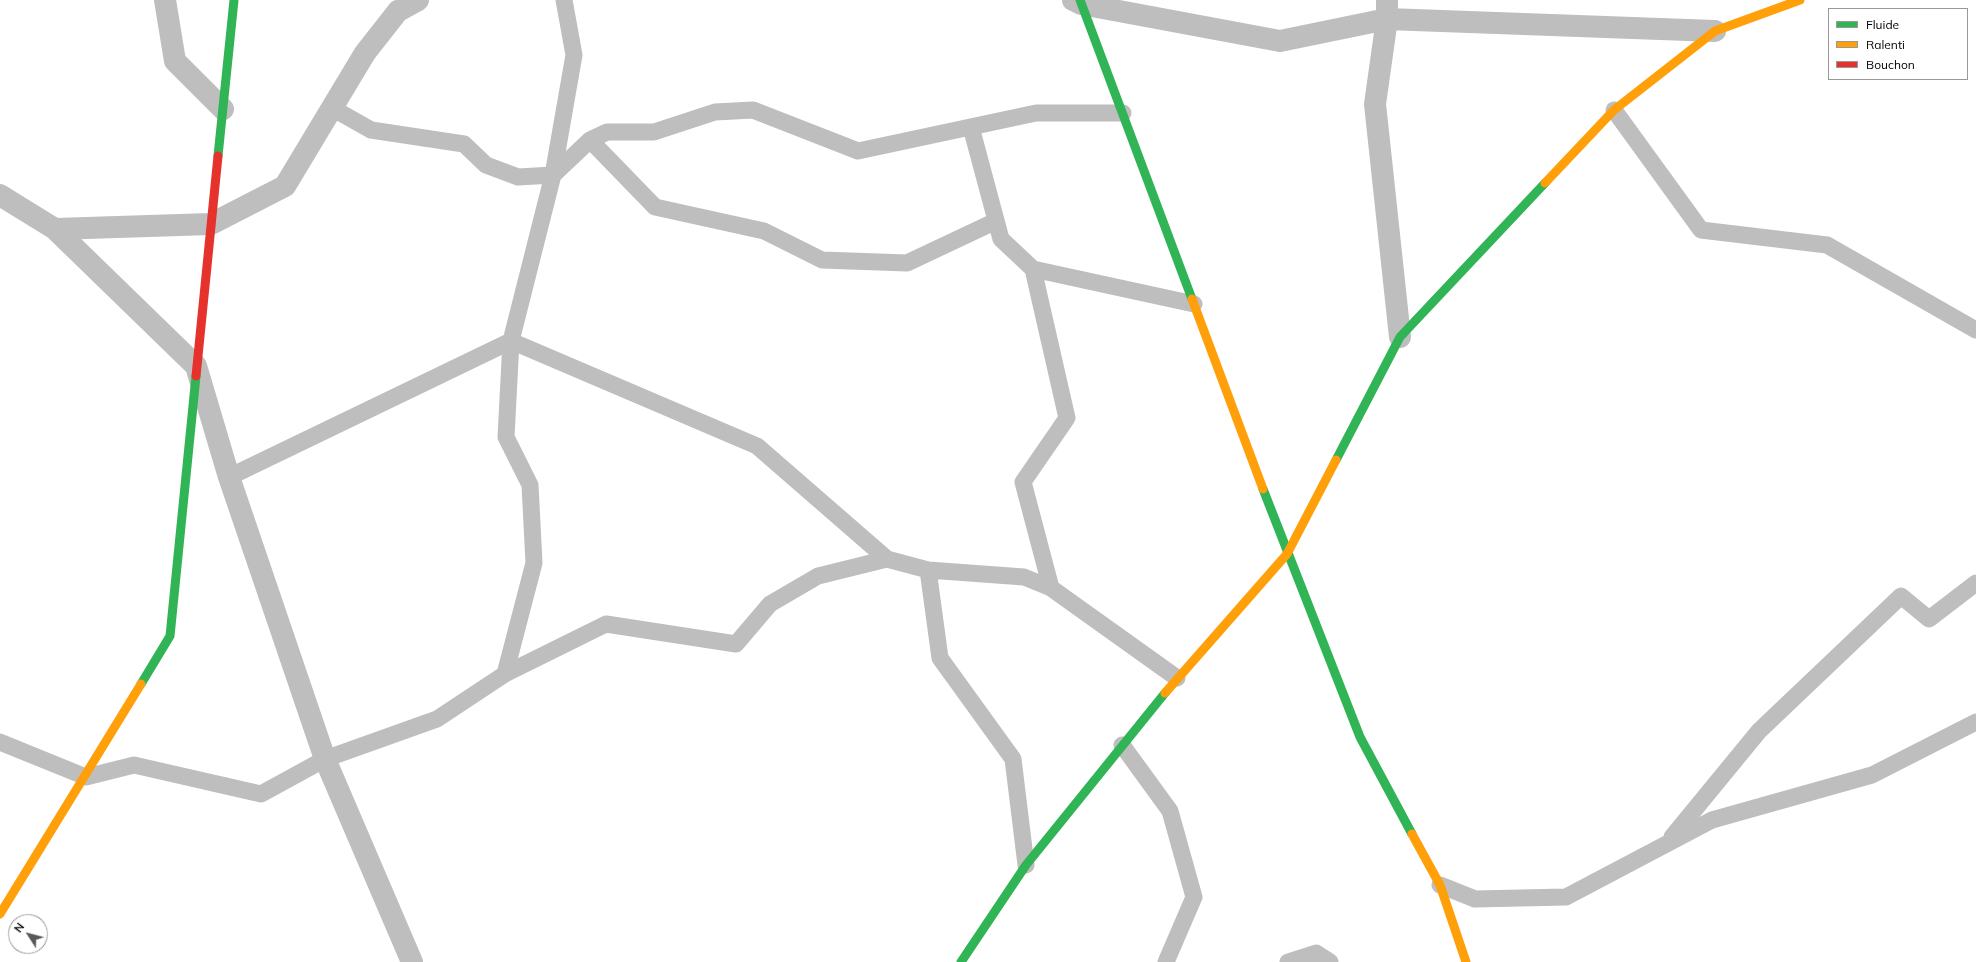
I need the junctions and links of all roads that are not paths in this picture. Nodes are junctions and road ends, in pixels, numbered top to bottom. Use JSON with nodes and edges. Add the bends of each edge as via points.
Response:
{"nodes":[{"id":1,"x":165,"y":0,"type":"edge"},
{"id":2,"x":234,"y":0,"type":"edge"},
{"id":3,"x":418,"y":0,"type":"edge"},
{"id":4,"x":564,"y":0,"type":"edge"},
{"id":5,"x":1800,"y":0,"type":"edge"},
{"id":6,"x":1078,"y":1,"type":"edge"},
{"id":7,"x":1387,"y":9,"type":"edge"},
{"id":8,"x":1715,"y":31,"type":"junction"},
{"id":9,"x":223,"y":108,"type":"junction"},
{"id":10,"x":332,"y":108,"type":"junction"},
{"id":11,"x":1614,"y":110,"type":"junction"},
{"id":12,"x":1123,"y":114,"type":"junction"},
{"id":13,"x":971,"y":127,"type":"junction"},
{"id":14,"x":590,"y":140,"type":"junction"},
{"id":15,"x":553,"y":175,"type":"junction"},
{"id":16,"x":0,"y":195,"type":"edge"},
{"id":17,"x":996,"y":221,"type":"junction"},
{"id":18,"x":211,"y":224,"type":"junction"},
{"id":19,"x":56,"y":229,"type":"junction"},
{"id":20,"x":1033,"y":269,"type":"junction"},
{"id":21,"x":1194,"y":304,"type":"junction"},
{"id":22,"x":1976,"y":330,"type":"edge"},
{"id":23,"x":1400,"y":338,"type":"junction"},
{"id":24,"x":510,"y":341,"type":"junction"},
{"id":25,"x":196,"y":366,"type":"junction"},
{"id":26,"x":229,"y":477,"type":"junction"},
{"id":27,"x":1287,"y":554,"type":"junction"},
{"id":28,"x":887,"y":559,"type":"junction"},
{"id":29,"x":928,"y":570,"type":"junction"},
{"id":30,"x":1976,"y":583,"type":"edge"},
{"id":31,"x":1050,"y":588,"type":"junction"},
{"id":32,"x":505,"y":674,"type":"junction"},
{"id":33,"x":1177,"y":678,"type":"junction"},
{"id":34,"x":1976,"y":722,"type":"edge"},
{"id":35,"x":0,"y":742,"type":"edge"},
{"id":36,"x":1122,"y":745,"type":"junction"},
{"id":37,"x":325,"y":759,"type":"junction"},
{"id":38,"x":86,"y":777,"type":"junction"},
{"id":39,"x":1667,"y":843,"type":"junction"},
{"id":40,"x":1026,"y":865,"type":"junction"},
{"id":41,"x":1440,"y":885,"type":"junction"},
{"id":42,"x":0,"y":914,"type":"edge"},
{"id":43,"x":412,"y":962,"type":"edge"},
{"id":44,"x":961,"y":962,"type":"edge"},
{"id":45,"x":1166,"y":962,"type":"edge"},
{"id":46,"x":1288,"y":962,"type":"edge"},
{"id":47,"x":1330,"y":962,"type":"edge"},
{"id":48,"x":1466,"y":962,"type":"edge"}],
"edges":[{"from":1,"to":9,"type":"street","via":[[175,61]]},
{"from":2,"to":9,"type":"street"},
{"from":3,"to":10,"type":"street","via":[[398,11],[365,53]]},
{"from":4,"to":15,"type":"lane","via":[[574,55]]},
{"from":5,"to":8,"type":"street"},
{"from":6,"to":7,"type":"street","via":[[1280,41]]},
{"from":6,"to":12,"type":"street"},
{"from":7,"to":8,"type":"street"},
{"from":7,"to":23,"type":"street","via":[[1375,104]]},
{"from":8,"to":11,"type":"street"},
{"from":9,"to":18,"type":"street"},
{"from":10,"to":15,"type":"lane","via":[[371,130],[464,144],[486,165],[518,177]]},
{"from":10,"to":18,"type":"street","via":[[285,186]]},
{"from":11,"to":22,"type":"lane","via":[[1701,230],[1827,245]]},
{"from":11,"to":23,"type":"street"},
{"from":12,"to":13,"type":"lane","via":[[1036,113]]},
{"from":12,"to":21,"type":"street"},
{"from":13,"to":14,"type":"lane","via":[[858,151],[753,110],[715,112],[654,132],[607,132]]},
{"from":13,"to":17,"type":"lane"},
{"from":14,"to":15,"type":"lane"},
{"from":14,"to":17,"type":"lane","via":[[656,208],[764,231],[822,260],[906,263]]},
{"from":15,"to":24,"type":"lane"},
{"from":16,"to":19,"type":"street"},
{"from":17,"to":20,"type":"lane","via":[[1001,239]]},
{"from":18,"to":19,"type":"street"},
{"from":18,"to":25,"type":"street"},
{"from":19,"to":25,"type":"street"},
{"from":20,"to":21,"type":"lane"},
{"from":20,"to":31,"type":"lane","via":[[1067,418],[1023,482]]},
{"from":21,"to":27,"type":"street"},
{"from":23,"to":27,"type":"street"},
{"from":24,"to":26,"type":"lane"},
{"from":24,"to":28,"type":"lane","via":[[757,446]]},
{"from":24,"to":32,"type":"lane","via":[[506,437],[530,485],[534,563]]},
{"from":25,"to":26,"type":"street"},
{"from":25,"to":38,"type":"street","via":[[170,636]]},
{"from":26,"to":37,"type":"street"},
{"from":27,"to":33,"type":"street"},
{"from":27,"to":41,"type":"street","via":[[1360,737]]},
{"from":28,"to":29,"type":"lane"},
{"from":28,"to":32,"type":"lane","via":[[818,576],[770,604],[736,644],[606,624]]},
{"from":29,"to":31,"type":"lane","via":[[1024,577]]},
{"from":29,"to":40,"type":"lane","via":[[940,658],[1013,759]]},
{"from":30,"to":39,"type":"lane","via":[[1929,619],[1901,596],[1758,731]]},
{"from":31,"to":33,"type":"lane"},
{"from":32,"to":37,"type":"lane","via":[[437,719]]},
{"from":33,"to":36,"type":"street"},
{"from":34,"to":39,"type":"lane","via":[[1872,775],[1712,820]]},
{"from":35,"to":38,"type":"lane"},
{"from":36,"to":40,"type":"street"},
{"from":36,"to":45,"type":"lane","via":[[1170,811],[1194,897]]},
{"from":37,"to":38,"type":"lane","via":[[261,794],[134,765]]},
{"from":37,"to":43,"type":"street"},
{"from":38,"to":42,"type":"street"},
{"from":39,"to":41,"type":"lane","via":[[1566,898],[1475,899]]},
{"from":40,"to":44,"type":"street"},
{"from":41,"to":48,"type":"street"},
{"from":46,"to":47,"type":"lane","via":[[1316,953]]}]}
